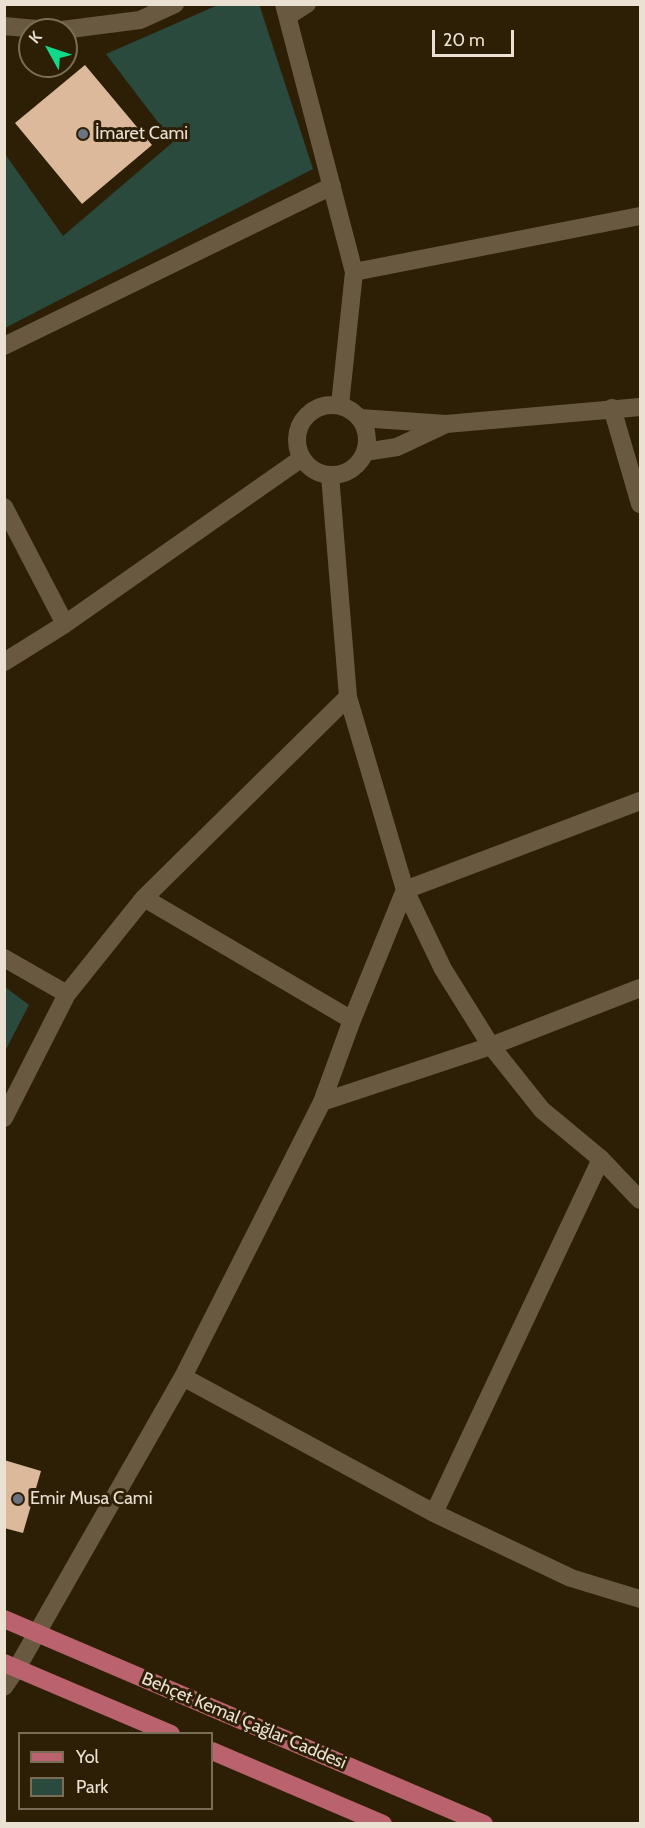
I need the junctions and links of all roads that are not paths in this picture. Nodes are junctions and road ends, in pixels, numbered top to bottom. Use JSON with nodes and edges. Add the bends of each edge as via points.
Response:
{"nodes":[{"id":1,"x":175,"y":4,"type":"edge"},
{"id":2,"x":307,"y":4,"type":"edge"},
{"id":3,"x":286,"y":10,"type":"edge"},
{"id":4,"x":78,"y":28,"type":"edge"},
{"id":5,"x":332,"y":186,"type":"junction"},
{"id":6,"x":640,"y":216,"type":"edge"},
{"id":7,"x":354,"y":272,"type":"junction"},
{"id":8,"x":4,"y":346,"type":"edge"},
{"id":9,"x":340,"y":405,"type":"junction"},
{"id":10,"x":640,"y":407,"type":"edge"},
{"id":11,"x":612,"y":408,"type":"junction"},
{"id":12,"x":360,"y":418,"type":"junction"},
{"id":13,"x":446,"y":424,"type":"junction"},
{"id":14,"x":365,"y":452,"type":"junction"},
{"id":15,"x":302,"y":458,"type":"junction"},
{"id":16,"x":330,"y":475,"type":"junction"},
{"id":17,"x":640,"y":504,"type":"edge"},
{"id":18,"x":4,"y":507,"type":"edge"},
{"id":19,"x":65,"y":624,"type":"junction"},
{"id":20,"x":4,"y":662,"type":"edge"},
{"id":21,"x":348,"y":697,"type":"junction"},
{"id":22,"x":640,"y":801,"type":"edge"},
{"id":23,"x":405,"y":890,"type":"junction"},
{"id":24,"x":144,"y":898,"type":"junction"},
{"id":25,"x":4,"y":958,"type":"edge"},
{"id":26,"x":640,"y":988,"type":"edge"},
{"id":27,"x":67,"y":994,"type":"junction"},
{"id":28,"x":352,"y":1020,"type":"junction"},
{"id":29,"x":491,"y":1046,"type":"junction"},
{"id":30,"x":322,"y":1102,"type":"junction"},
{"id":31,"x":4,"y":1118,"type":"edge"},
{"id":32,"x":601,"y":1159,"type":"junction"},
{"id":33,"x":640,"y":1200,"type":"edge"},
{"id":34,"x":183,"y":1377,"type":"junction"},
{"id":35,"x":434,"y":1513,"type":"junction"},
{"id":36,"x":640,"y":1599,"type":"edge"},
{"id":37,"x":4,"y":1619,"type":"edge"},
{"id":38,"x":36,"y":1632,"type":"junction"},
{"id":39,"x":11,"y":1666,"type":"edge"},
{"id":40,"x":4,"y":1687,"type":"edge"},
{"id":41,"x":166,"y":1732,"type":"edge"},
{"id":42,"x":213,"y":1750,"type":"edge"},
{"id":43,"x":383,"y":1824,"type":"edge"},
{"id":44,"x":484,"y":1824,"type":"edge"}],
"edges":[{"from":1,"to":4,"type":"street","via":[[140,20]]},
{"from":2,"to":3,"type":"street"},
{"from":3,"to":5,"type":"street"},
{"from":5,"to":7,"type":"street"},
{"from":5,"to":8,"type":"street"},
{"from":6,"to":7,"type":"street"},
{"from":7,"to":9,"type":"street"},
{"from":9,"to":12,"type":"street"},
{"from":9,"to":15,"type":"street","via":[[317,408],[307,415],[297,436]]},
{"from":10,"to":11,"type":"street"},
{"from":11,"to":13,"type":"street"},
{"from":11,"to":17,"type":"street"},
{"from":12,"to":13,"type":"street"},
{"from":12,"to":14,"type":"street","via":[[368,440]]},
{"from":13,"to":14,"type":"street","via":[[397,447]]},
{"from":14,"to":16,"type":"street","via":[[352,470]]},
{"from":15,"to":16,"type":"street","via":[[309,467]]},
{"from":15,"to":19,"type":"street"},
{"from":16,"to":21,"type":"street"},
{"from":18,"to":19,"type":"street"},
{"from":19,"to":20,"type":"street"},
{"from":21,"to":23,"type":"street"},
{"from":21,"to":24,"type":"street"},
{"from":22,"to":23,"type":"street"},
{"from":23,"to":28,"type":"street"},
{"from":23,"to":29,"type":"street","via":[[443,969]]},
{"from":24,"to":27,"type":"street"},
{"from":24,"to":28,"type":"street"},
{"from":25,"to":27,"type":"street"},
{"from":26,"to":29,"type":"street"},
{"from":27,"to":31,"type":"street"},
{"from":28,"to":30,"type":"street"},
{"from":29,"to":30,"type":"street"},
{"from":29,"to":32,"type":"street","via":[[542,1110]]},
{"from":30,"to":34,"type":"street"},
{"from":32,"to":33,"type":"street"},
{"from":32,"to":35,"type":"street"},
{"from":34,"to":35,"type":"street"},
{"from":34,"to":38,"type":"street"},
{"from":35,"to":36,"type":"street","via":[[571,1578]]},
{"from":37,"to":38,"type":"main road","name":"Behçet Kemal Çağlar Caddesi"},
{"from":38,"to":39,"type":"street"},
{"from":38,"to":44,"type":"main road","name":"Behçet Kemal Çağlar Caddesi"},
{"from":39,"to":40,"type":"street"},
{"from":39,"to":41,"type":"main road"},
{"from":42,"to":43,"type":"main road"}]}
